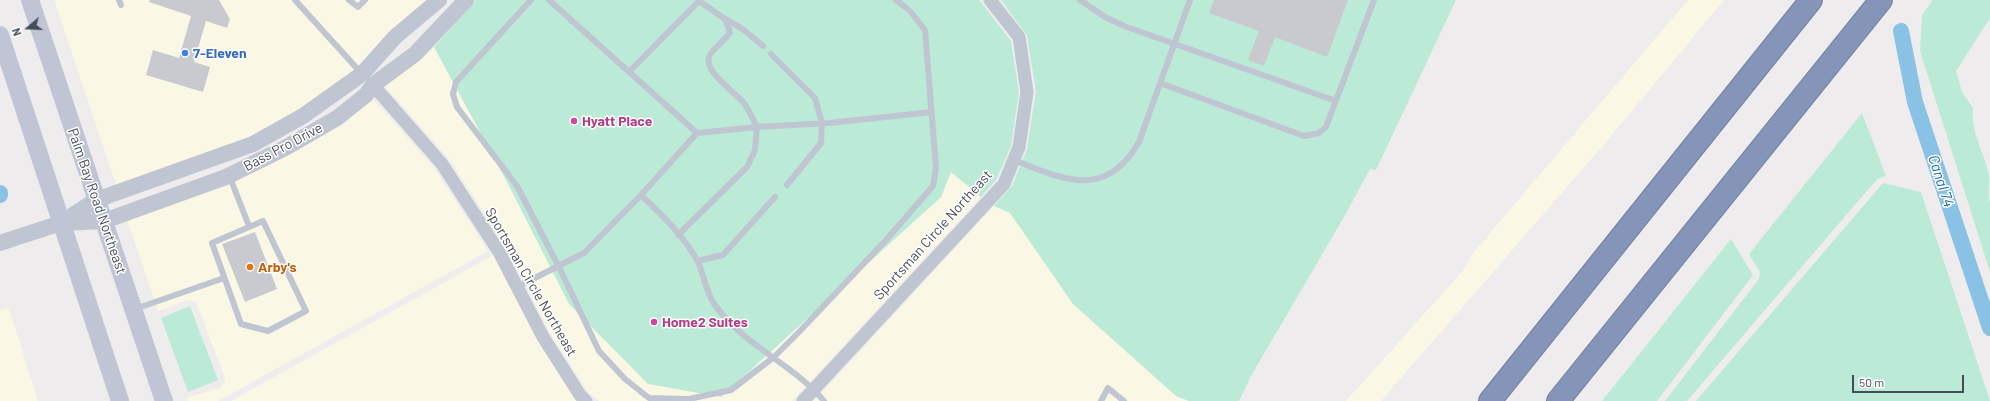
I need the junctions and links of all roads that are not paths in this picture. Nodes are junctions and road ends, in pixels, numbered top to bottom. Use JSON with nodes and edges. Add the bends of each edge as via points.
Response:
{"nodes":[{"id":1,"x":30,"y":0,"type":"edge"},
{"id":2,"x":295,"y":0,"type":"edge"},
{"id":3,"x":349,"y":0,"type":"edge"},
{"id":4,"x":365,"y":0,"type":"edge"},
{"id":5,"x":439,"y":0,"type":"edge"},
{"id":6,"x":466,"y":0,"type":"edge"},
{"id":7,"x":531,"y":0,"type":"edge"},
{"id":8,"x":548,"y":0,"type":"edge"},
{"id":9,"x":896,"y":0,"type":"edge"},
{"id":10,"x":990,"y":0,"type":"edge"},
{"id":11,"x":1080,"y":0,"type":"edge"},
{"id":12,"x":1190,"y":0,"type":"edge"},
{"id":13,"x":1374,"y":0,"type":"edge"},
{"id":14,"x":1811,"y":0,"type":"edge"},
{"id":15,"x":1881,"y":0,"type":"edge"},
{"id":16,"x":699,"y":1,"type":"edge"},
{"id":17,"x":725,"y":19,"type":"junction"},
{"id":18,"x":0,"y":35,"type":"edge"},
{"id":19,"x":1174,"y":44,"type":"junction"},
{"id":20,"x":763,"y":46,"type":"dead end"},
{"id":21,"x":771,"y":54,"type":"dead end"},
{"id":22,"x":629,"y":72,"type":"junction"},
{"id":23,"x":367,"y":80,"type":"junction"},
{"id":24,"x":1160,"y":83,"type":"junction"},
{"id":25,"x":1336,"y":101,"type":"junction"},
{"id":26,"x":932,"y":112,"type":"junction"},
{"id":27,"x":822,"y":123,"type":"junction"},
{"id":28,"x":757,"y":127,"type":"junction"},
{"id":29,"x":697,"y":133,"type":"junction"},
{"id":30,"x":1014,"y":160,"type":"junction"},
{"id":31,"x":229,"y":175,"type":"junction"},
{"id":32,"x":787,"y":184,"type":"dead end"},
{"id":33,"x":641,"y":195,"type":"junction"},
{"id":34,"x":775,"y":197,"type":"dead end"},
{"id":35,"x":96,"y":200,"type":"junction"},
{"id":36,"x":104,"y":221,"type":"junction"},
{"id":37,"x":61,"y":223,"type":"junction"},
{"id":38,"x":249,"y":226,"type":"junction"},
{"id":39,"x":678,"y":235,"type":"junction"},
{"id":40,"x":0,"y":243,"type":"edge"},
{"id":41,"x":697,"y":261,"type":"junction"},
{"id":42,"x":560,"y":267,"type":"junction"},
{"id":43,"x":224,"y":278,"type":"junction"},
{"id":44,"x":517,"y":288,"type":"junction"},
{"id":45,"x":134,"y":310,"type":"junction"},
{"id":46,"x":774,"y":357,"type":"junction"},
{"id":47,"x":814,"y":389,"type":"junction"},
{"id":48,"x":1491,"y":398,"type":"edge"},
{"id":49,"x":120,"y":401,"type":"edge"},
{"id":50,"x":164,"y":401,"type":"edge"},
{"id":51,"x":586,"y":401,"type":"edge"},
{"id":52,"x":803,"y":401,"type":"edge"},
{"id":53,"x":824,"y":401,"type":"edge"},
{"id":54,"x":1101,"y":401,"type":"edge"},
{"id":55,"x":1124,"y":401,"type":"edge"},
{"id":56,"x":1558,"y":401,"type":"edge"}],
"edges":[{"from":1,"to":35,"type":"main road","name":"Palm Bay Road Northeast"},
{"from":2,"to":23,"type":"lane"},
{"from":3,"to":4,"type":"lane","via":[[358,7]]},
{"from":5,"to":23,"type":"street","name":"Bass Pro Drive","via":[[396,37]]},
{"from":6,"to":23,"type":"street","name":"Bass Pro Drive","via":[[415,54]]},
{"from":7,"to":42,"type":"lane","via":[[456,82],[453,94],[457,107],[518,186]]},
{"from":8,"to":22,"type":"lane"},
{"from":9,"to":26,"type":"lane","via":[[910,11],[925,30]]},
{"from":10,"to":30,"type":"street","name":"Sportsman Circle Northeast","via":[[1019,37],[1027,92],[1019,147]]},
{"from":11,"to":19,"type":"lane","via":[[1104,17]]},
{"from":12,"to":19,"type":"lane"},
{"from":13,"to":25,"type":"lane"},
{"from":14,"to":48,"type":"highway"},
{"from":15,"to":56,"type":"highway"},
{"from":16,"to":17,"type":"lane"},
{"from":16,"to":22,"type":"lane"},
{"from":17,"to":20,"type":"lane","via":[[744,30]]},
{"from":17,"to":28,"type":"lane","via":[[730,32],[726,40],[709,56],[708,62],[714,73],[744,103]]},
{"from":18,"to":37,"type":"main road"},
{"from":19,"to":24,"type":"lane"},
{"from":19,"to":25,"type":"lane"},
{"from":21,"to":27,"type":"lane","via":[[815,98]]},
{"from":22,"to":29,"type":"lane"},
{"from":23,"to":31,"type":"street","name":"Bass Pro Drive","via":[[366,95],[337,118],[285,148]]},
{"from":23,"to":35,"type":"street","name":"Bass Pro Drive","via":[[253,144]]},
{"from":23,"to":44,"type":"street","name":"Sportsman Circle Northeast","via":[[442,164],[499,252]]},
{"from":24,"to":25,"type":"lane","via":[[1304,136],[1319,133],[1326,127]]},
{"from":24,"to":30,"type":"lane","via":[[1139,142],[1130,158],[1119,169],[1092,180],[1076,181]]},
{"from":26,"to":27,"type":"lane"},
{"from":26,"to":46,"type":"lane","via":[[936,168],[933,186],[886,240]]},
{"from":27,"to":28,"type":"lane"},
{"from":27,"to":32,"type":"lane","via":[[821,143]]},
{"from":28,"to":29,"type":"lane"},
{"from":28,"to":39,"type":"lane","via":[[755,150],[747,167]]},
{"from":29,"to":33,"type":"lane"},
{"from":30,"to":47,"type":"street","name":"Sportsman Circle Northeast","via":[[1004,184]]},
{"from":31,"to":36,"type":"street","name":"Bass Pro Drive"},
{"from":31,"to":38,"type":"lane"},
{"from":33,"to":39,"type":"lane","via":[[669,222]]},
{"from":33,"to":42,"type":"lane","via":[[584,253]]},
{"from":34,"to":41,"type":"lane","via":[[723,256]]},
{"from":35,"to":36,"type":"main road","name":"Palm Bay Road Northeast"},
{"from":35,"to":37,"type":"street","name":"Bass Pro Drive"},
{"from":36,"to":37,"type":"street","name":"Bass Pro Drive"},
{"from":36,"to":45,"type":"main road","name":"Palm Bay Road Northeast"},
{"from":37,"to":40,"type":"street"},
{"from":37,"to":49,"type":"main road"},
{"from":38,"to":43,"type":"lane","via":[[212,243]]},
{"from":38,"to":43,"type":"lane","via":[[263,221],[306,311],[268,331],[241,324]]},
{"from":39,"to":41,"type":"lane"},
{"from":41,"to":46,"type":"lane","via":[[714,304],[742,333]]},
{"from":42,"to":44,"type":"lane"},
{"from":42,"to":46,"type":"lane","via":[[599,351],[625,379],[649,398],[689,399],[731,390]]},
{"from":43,"to":45,"type":"lane"},
{"from":44,"to":51,"type":"street","name":"Sportsman Circle Northeast","via":[[543,337]]},
{"from":45,"to":50,"type":"main road","name":"Palm Bay Road Northeast"},
{"from":46,"to":47,"type":"lane"},
{"from":47,"to":52,"type":"street","name":"Sportsman Circle Northeast"},
{"from":47,"to":53,"type":"lane"},
{"from":54,"to":55,"type":"lane","via":[[1108,388]]}]}
